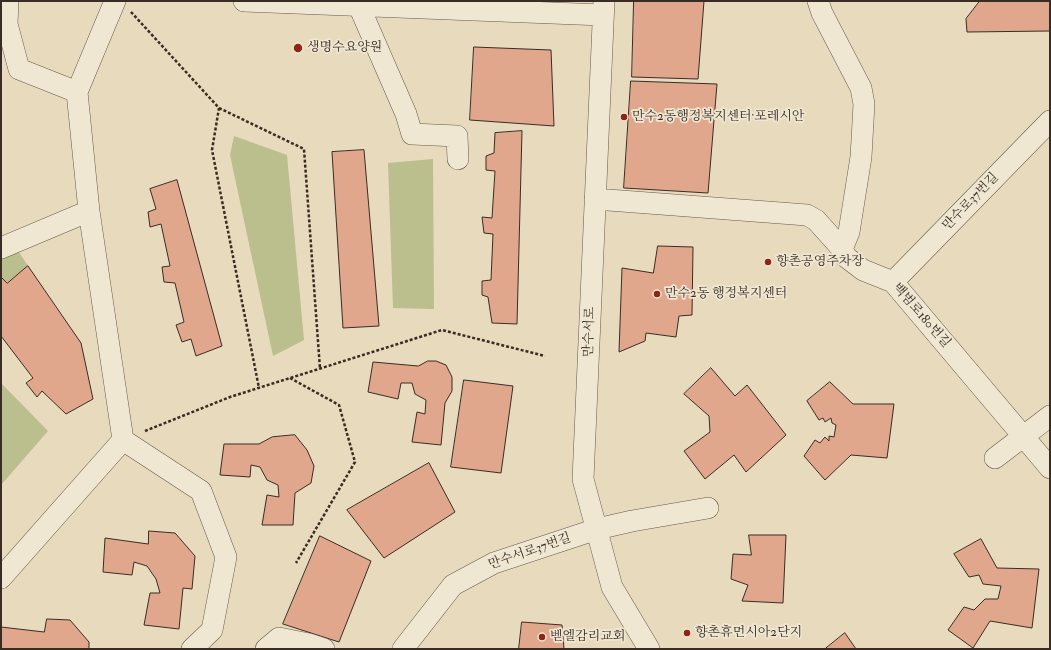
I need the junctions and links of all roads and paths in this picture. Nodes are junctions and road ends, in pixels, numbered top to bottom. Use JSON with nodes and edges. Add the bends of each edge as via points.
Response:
{"nodes":[{"id":1,"x":8,"y":1,"type":"edge"},
{"id":2,"x":244,"y":1,"type":"edge"},
{"id":3,"x":818,"y":1,"type":"edge"},
{"id":4,"x":360,"y":3,"type":"edge"},
{"id":5,"x":121,"y":4,"type":"edge"},
{"id":6,"x":603,"y":8,"type":"edge"},
{"id":7,"x":77,"y":92,"type":"junction"},
{"id":8,"x":219,"y":108,"type":"junction"},
{"id":9,"x":1050,"y":121,"type":"edge"},
{"id":10,"x":458,"y":159,"type":"dead end"},
{"id":11,"x":595,"y":198,"type":"junction"},
{"id":12,"x":89,"y":211,"type":"junction"},
{"id":13,"x":1,"y":248,"type":"edge"},
{"id":14,"x":842,"y":249,"type":"junction"},
{"id":15,"x":893,"y":282,"type":"junction"},
{"id":16,"x":545,"y":356,"type":"dead end"},
{"id":17,"x":320,"y":369,"type":"junction"},
{"id":18,"x":290,"y":378,"type":"junction"},
{"id":19,"x":259,"y":388,"type":"junction"},
{"id":20,"x":1050,"y":416,"type":"edge"},
{"id":21,"x":1024,"y":437,"type":"junction"},
{"id":22,"x":123,"y":440,"type":"junction"},
{"id":23,"x":995,"y":458,"type":"dead end"},
{"id":24,"x":1050,"y":468,"type":"edge"},
{"id":25,"x":708,"y":508,"type":"dead end"},
{"id":26,"x":596,"y":530,"type":"junction"},
{"id":27,"x":296,"y":563,"type":"dead end"},
{"id":28,"x":1,"y":578,"type":"edge"},
{"id":29,"x":192,"y":649,"type":"edge"},
{"id":30,"x":266,"y":649,"type":"edge"},
{"id":31,"x":324,"y":649,"type":"edge"},
{"id":32,"x":403,"y":649,"type":"edge"},
{"id":33,"x":649,"y":649,"type":"edge"}],
"edges":[{"from":1,"to":7,"type":"street","via":[[7,24],[19,70]]},
{"from":2,"to":4,"type":"street"},
{"from":3,"to":14,"type":"street","via":[[861,88],[864,104],[861,157],[849,232]]},
{"from":4,"to":6,"type":"street"},
{"from":4,"to":10,"type":"street","via":[[412,134],[457,136]]},
{"from":5,"to":7,"type":"street"},
{"from":5,"to":8,"type":"path"},
{"from":6,"to":11,"type":"street","name":"만수서로"},
{"from":7,"to":12,"type":"street"},
{"from":8,"to":17,"type":"path","via":[[304,149]]},
{"from":8,"to":19,"type":"path","via":[[212,150]]},
{"from":9,"to":15,"type":"street","name":"만수로37번길"},
{"from":11,"to":14,"type":"street","name":"백범로180번길","via":[[807,214],[816,220]]},
{"from":11,"to":26,"type":"street","name":"만수서로","via":[[583,479]]},
{"from":12,"to":13,"type":"street"},
{"from":12,"to":22,"type":"street"},
{"from":14,"to":15,"type":"street","name":"백범로180번길","via":[[846,257],[863,270]]},
{"from":15,"to":21,"type":"street","name":"백범로180번길"},
{"from":16,"to":17,"type":"path","via":[[442,330]]},
{"from":17,"to":18,"type":"path"},
{"from":18,"to":19,"type":"path"},
{"from":18,"to":27,"type":"path","via":[[339,406],[355,462]]},
{"from":19,"to":22,"type":"path"},
{"from":20,"to":21,"type":"street"},
{"from":21,"to":23,"type":"street"},
{"from":21,"to":24,"type":"street","name":"백범로180번길"},
{"from":22,"to":28,"type":"street"},
{"from":22,"to":29,"type":"street","via":[[201,491],[226,558],[212,630]]},
{"from":25,"to":26,"type":"street","name":"만수서로37번길"},
{"from":26,"to":32,"type":"street","name":"만수서로37번길","via":[[494,563],[453,585]]},
{"from":26,"to":33,"type":"street","name":"만수서로","via":[[612,587]]},
{"from":30,"to":31,"type":"street","via":[[279,638]]}]}
